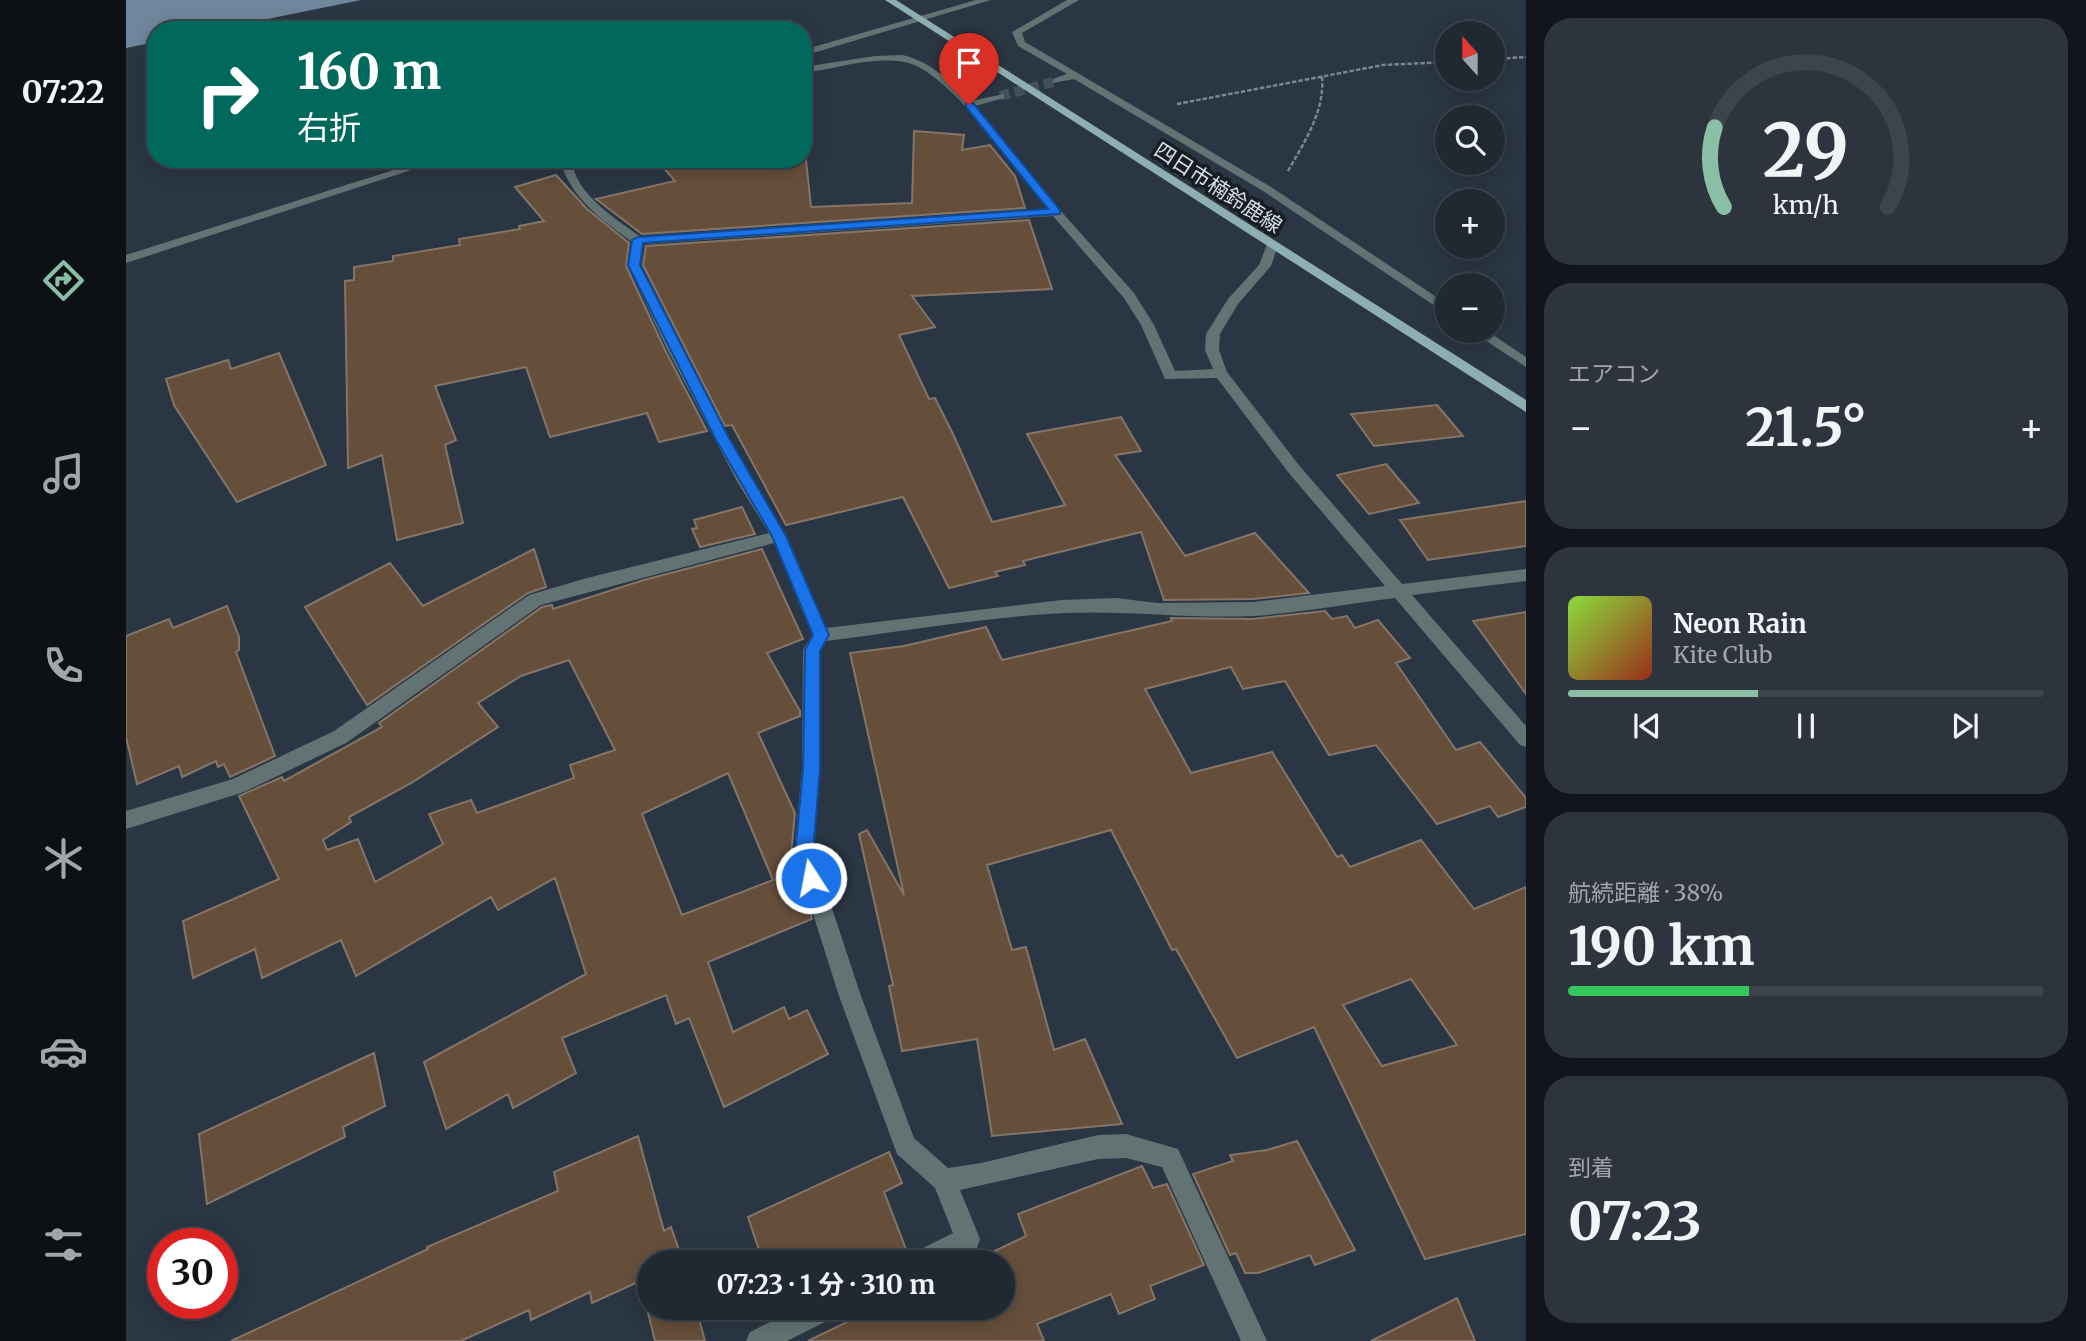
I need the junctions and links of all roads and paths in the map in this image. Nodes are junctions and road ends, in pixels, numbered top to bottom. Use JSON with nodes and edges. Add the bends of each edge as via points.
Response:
{"nodes":[{"id":1,"x":890,"y":0,"type":"edge"},
{"id":2,"x":986,"y":0,"type":"edge"},
{"id":3,"x":1074,"y":0,"type":"edge"},
{"id":4,"x":923,"y":20,"type":"junction"},
{"id":5,"x":812,"y":51,"type":"edge"},
{"id":6,"x":1526,"y":57,"type":"edge"},
{"id":7,"x":1505,"y":58,"type":"edge"},
{"id":8,"x":1435,"y":63,"type":"edge"},
{"id":9,"x":812,"y":69,"type":"edge"},
{"id":10,"x":1075,"y":75,"type":"junction"},
{"id":11,"x":1322,"y":76,"type":"junction"},
{"id":12,"x":1057,"y":81,"type":"tunnel mouth"},
{"id":13,"x":1000,"y":96,"type":"tunnel mouth"},
{"id":14,"x":969,"y":105,"type":"junction"},
{"id":15,"x":1135,"y":112,"type":"junction"},
{"id":16,"x":412,"y":168,"type":"edge"},
{"id":17,"x":567,"y":168,"type":"edge"},
{"id":18,"x":1267,"y":190,"type":"junction"},
{"id":19,"x":1056,"y":212,"type":"junction"},
{"id":20,"x":638,"y":240,"type":"junction"},
{"id":21,"x":1272,"y":245,"type":"junction"},
{"id":22,"x":126,"y":259,"type":"edge"},
{"id":23,"x":1435,"y":302,"type":"edge"},
{"id":24,"x":1496,"y":343,"type":"edge"},
{"id":25,"x":1526,"y":363,"type":"edge"},
{"id":26,"x":1221,"y":373,"type":"junction"},
{"id":27,"x":1526,"y":407,"type":"edge"},
{"id":28,"x":779,"y":536,"type":"junction"},
{"id":29,"x":1526,"y":575,"type":"edge"},
{"id":30,"x":1396,"y":591,"type":"junction"},
{"id":31,"x":821,"y":635,"type":"junction"},
{"id":32,"x":1526,"y":739,"type":"edge"},
{"id":33,"x":126,"y":820,"type":"edge"},
{"id":34,"x":944,"y":1180,"type":"junction"},
{"id":35,"x":946,"y":1250,"type":"edge"},
{"id":36,"x":802,"y":1320,"type":"edge"},
{"id":37,"x":759,"y":1341,"type":"edge"},
{"id":38,"x":1254,"y":1341,"type":"edge"}],
"edges":[{"from":1,"to":4,"type":"main road","name":"四日市楠鈴鹿線"},
{"from":2,"to":4,"type":"street"},
{"from":3,"to":10,"type":"street","via":[[1017,32],[1021,44]]},
{"from":4,"to":5,"type":"street"},
{"from":4,"to":21,"type":"main road","name":"四日市楠鈴鹿線"},
{"from":6,"to":7,"type":"path"},
{"from":8,"to":11,"type":"path","via":[[1383,65]]},
{"from":9,"to":14,"type":"street","via":[[883,59],[915,61]]},
{"from":10,"to":12,"type":"street"},
{"from":10,"to":15,"type":"street"},
{"from":11,"to":15,"type":"path"},
{"from":11,"to":18,"type":"path","via":[[1324,96],[1293,168]]},
{"from":13,"to":14,"type":"street"},
{"from":14,"to":19,"type":"street"},
{"from":15,"to":18,"type":"street"},
{"from":16,"to":22,"type":"street"},
{"from":17,"to":20,"type":"street","via":[[582,197]]},
{"from":18,"to":23,"type":"street"},
{"from":19,"to":20,"type":"street"},
{"from":19,"to":26,"type":"street","via":[[1133,302],[1170,376]]},
{"from":20,"to":28,"type":"street","via":[[634,265],[733,459]]},
{"from":21,"to":26,"type":"street","via":[[1265,266],[1233,302],[1213,334],[1212,351]]},
{"from":21,"to":27,"type":"main road","name":"四日市楠鈴鹿線"},
{"from":24,"to":25,"type":"street"},
{"from":26,"to":30,"type":"street"},
{"from":28,"to":31,"type":"street"},
{"from":28,"to":33,"type":"street","via":[[535,600],[340,737],[237,786]]},
{"from":29,"to":30,"type":"street"},
{"from":30,"to":31,"type":"street","via":[[1253,609],[1062,607]]},
{"from":30,"to":32,"type":"street"},
{"from":31,"to":34,"type":"street","via":[[812,650],[811,769],[804,854],[905,1146]]},
{"from":34,"to":35,"type":"street","via":[[968,1239]]},
{"from":34,"to":38,"type":"street","via":[[1098,1147],[1126,1146],[1170,1157]]},
{"from":36,"to":37,"type":"street"}]}
